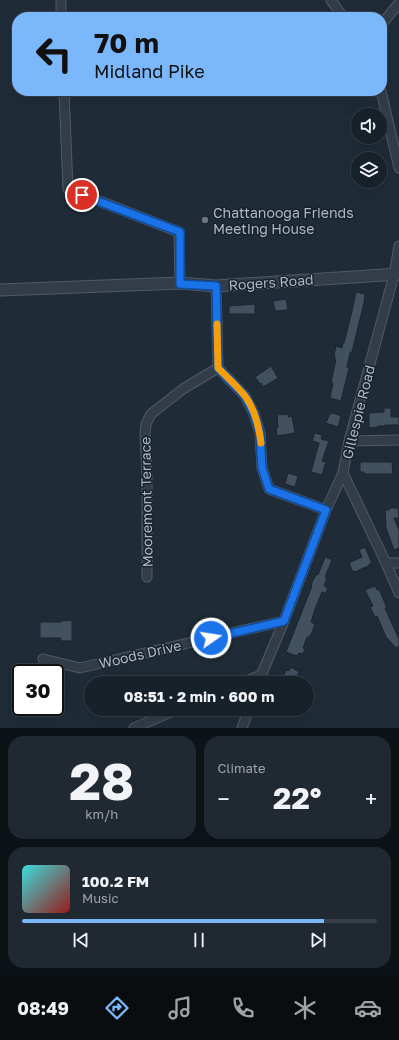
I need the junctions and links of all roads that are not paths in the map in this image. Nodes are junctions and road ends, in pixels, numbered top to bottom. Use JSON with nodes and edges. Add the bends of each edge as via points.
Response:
{"nodes":[{"id":1,"x":60,"y":0,"type":"edge"},
{"id":2,"x":331,"y":0,"type":"edge"},
{"id":3,"x":399,"y":3,"type":"edge"},
{"id":4,"x":61,"y":12,"type":"edge"},
{"id":5,"x":339,"y":12,"type":"edge"},
{"id":6,"x":387,"y":18,"type":"edge"},
{"id":7,"x":64,"y":96,"type":"edge"},
{"id":8,"x":382,"y":96,"type":"edge"},
{"id":9,"x":399,"y":168,"type":"edge"},
{"id":10,"x":399,"y":246,"type":"edge"},
{"id":11,"x":397,"y":274,"type":"edge"},
{"id":12,"x":180,"y":284,"type":"junction"},
{"id":13,"x":216,"y":286,"type":"junction"},
{"id":14,"x":0,"y":290,"type":"edge"},
{"id":15,"x":218,"y":368,"type":"junction"},
{"id":16,"x":399,"y":440,"type":"edge"},
{"id":17,"x":349,"y":441,"type":"junction"},
{"id":18,"x":343,"y":473,"type":"junction"},
{"id":19,"x":326,"y":510,"type":"junction"},
{"id":20,"x":386,"y":563,"type":"junction"},
{"id":21,"x":399,"y":563,"type":"edge"},
{"id":22,"x":147,"y":577,"type":"dead end"},
{"id":23,"x":399,"y":593,"type":"edge"},
{"id":24,"x":284,"y":621,"type":"junction"},
{"id":25,"x":43,"y":659,"type":"dead end"},
{"id":26,"x":260,"y":676,"type":"edge"},
{"id":27,"x":162,"y":716,"type":"edge"},
{"id":28,"x":246,"y":716,"type":"edge"},
{"id":29,"x":134,"y":728,"type":"edge"},
{"id":30,"x":242,"y":728,"type":"edge"}],
"edges":[{"from":1,"to":4,"type":"street"},
{"from":2,"to":5,"type":"street"},
{"from":3,"to":6,"type":"street"},
{"from":7,"to":12,"type":"street","via":[[68,189],[180,232]]},
{"from":8,"to":9,"type":"street"},
{"from":10,"to":11,"type":"street","name":"Gillespie Road"},
{"from":11,"to":13,"type":"street","name":"Rogers Road"},
{"from":11,"to":17,"type":"street","name":"Gillespie Road"},
{"from":12,"to":13,"type":"street","name":"Rogers Road"},
{"from":12,"to":14,"type":"street","name":"Rogers Road"},
{"from":13,"to":15,"type":"street"},
{"from":15,"to":19,"type":"street","via":[[245,396],[254,414],[260,433],[262,468],[269,489]]},
{"from":15,"to":22,"type":"street","name":"Mooremont Terrace","via":[[151,414],[146,424]]},
{"from":16,"to":17,"type":"street"},
{"from":17,"to":18,"type":"street","name":"Gillespie Road"},
{"from":18,"to":19,"type":"street"},
{"from":18,"to":20,"type":"street","name":"Gillespie Road"},
{"from":19,"to":24,"type":"street"},
{"from":20,"to":21,"type":"street"},
{"from":20,"to":23,"type":"street","name":"Gillespie Road"},
{"from":24,"to":25,"type":"street","name":"Woods Drive","via":[[80,668]]},
{"from":24,"to":26,"type":"street"},
{"from":27,"to":29,"type":"street"},
{"from":28,"to":30,"type":"street"}]}
